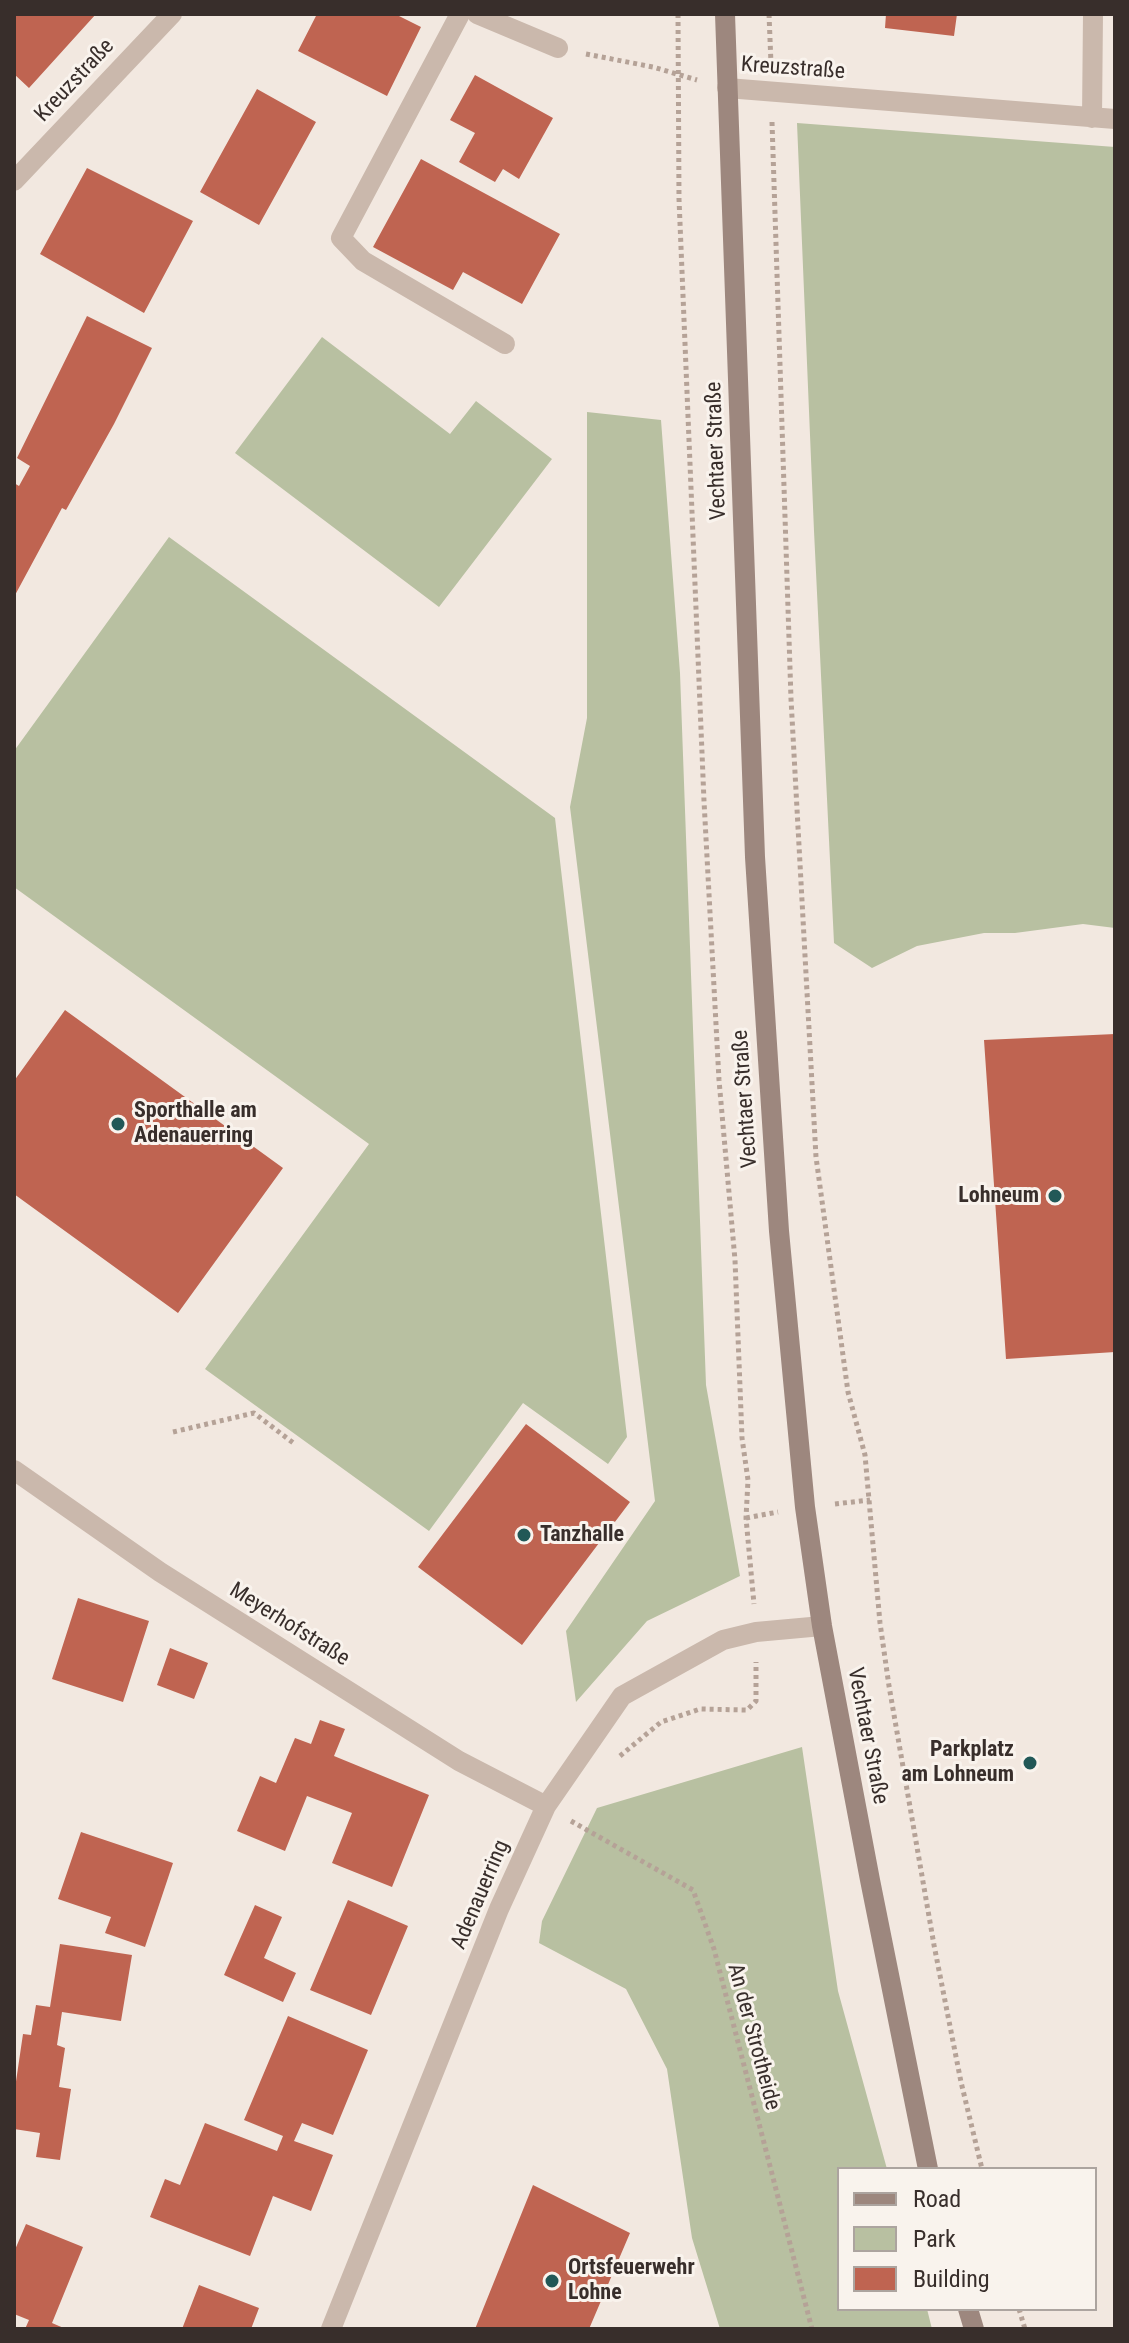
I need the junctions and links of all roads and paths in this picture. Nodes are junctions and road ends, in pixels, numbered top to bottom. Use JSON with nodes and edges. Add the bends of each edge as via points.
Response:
{"nodes":[{"id":1,"x":172,"y":14,"type":"edge"},
{"id":2,"x":460,"y":14,"type":"edge"},
{"id":3,"x":477,"y":14,"type":"edge"},
{"id":4,"x":678,"y":14,"type":"edge"},
{"id":5,"x":725,"y":14,"type":"edge"},
{"id":6,"x":769,"y":14,"type":"edge"},
{"id":7,"x":1093,"y":14,"type":"edge"},
{"id":8,"x":558,"y":48,"type":"joint"},
{"id":9,"x":678,"y":74,"type":"junction"},
{"id":10,"x":727,"y":88,"type":"junction"},
{"id":11,"x":772,"y":91,"type":"junction"},
{"id":12,"x":1092,"y":118,"type":"junction"},
{"id":13,"x":1115,"y":119,"type":"edge"},
{"id":14,"x":14,"y":181,"type":"edge"},
{"id":15,"x":505,"y":344,"type":"dead end"},
{"id":16,"x":173,"y":1432,"type":"dead end"},
{"id":17,"x":296,"y":1445,"type":"dead end"},
{"id":18,"x":14,"y":1470,"type":"edge"},
{"id":19,"x":822,"y":1626,"type":"junction"},
{"id":20,"x":756,"y":1632,"type":"junction"},
{"id":21,"x":614,"y":1761,"type":"dead end"},
{"id":22,"x":546,"y":1806,"type":"junction"},
{"id":23,"x":580,"y":1809,"type":"dead end"},
{"id":24,"x":928,"y":2167,"type":"edge"},
{"id":25,"x":982,"y":2167,"type":"edge"},
{"id":26,"x":331,"y":2329,"type":"edge"},
{"id":27,"x":812,"y":2329,"type":"edge"}],
"edges":[{"from":1,"to":14,"type":"street","name":"Kreuzstraße"},
{"from":2,"to":15,"type":"street","via":[[341,238],[363,261]]},
{"from":3,"to":8,"type":"street"},
{"from":4,"to":9,"type":"path"},
{"from":5,"to":10,"type":"main road","name":"Vechtaer Straße"},
{"from":6,"to":11,"type":"path"},
{"from":7,"to":12,"type":"street"},
{"from":8,"to":9,"type":"path","name":"Kreuzstraße"},
{"from":9,"to":10,"type":"path","name":"Kreuzstraße"},
{"from":9,"to":20,"type":"path","via":[[704,801]]},
{"from":10,"to":11,"type":"street","name":"Kreuzstraße"},
{"from":10,"to":19,"type":"main road","name":"Vechtaer Straße","via":[[755,857],[779,1231],[805,1507]]},
{"from":11,"to":12,"type":"street","name":"Kreuzstraße"},
{"from":11,"to":25,"type":"path","via":[[791,699],[816,1157],[845,1378],[865,1455],[889,1686],[934,1945]]},
{"from":12,"to":13,"type":"street","name":"Kreuzstraße"},
{"from":16,"to":17,"type":"path","via":[[254,1413]]},
{"from":18,"to":22,"type":"street","name":"Meyerhofstraße","via":[[160,1572],[381,1712]]},
{"from":19,"to":20,"type":"street","name":"Adenauerring"},
{"from":19,"to":24,"type":"main road","name":"Vechtaer Straße"},
{"from":20,"to":21,"type":"path","via":[[756,1701],[747,1710],[700,1709],[661,1722]]},
{"from":20,"to":22,"type":"street","name":"Adenauerring","via":[[723,1640],[622,1696]]},
{"from":22,"to":26,"type":"street","name":"Adenauerring","via":[[499,1909]]},
{"from":23,"to":27,"type":"path","name":"An der Strotheide","via":[[572,1821],[693,1890],[714,1949]]}]}
